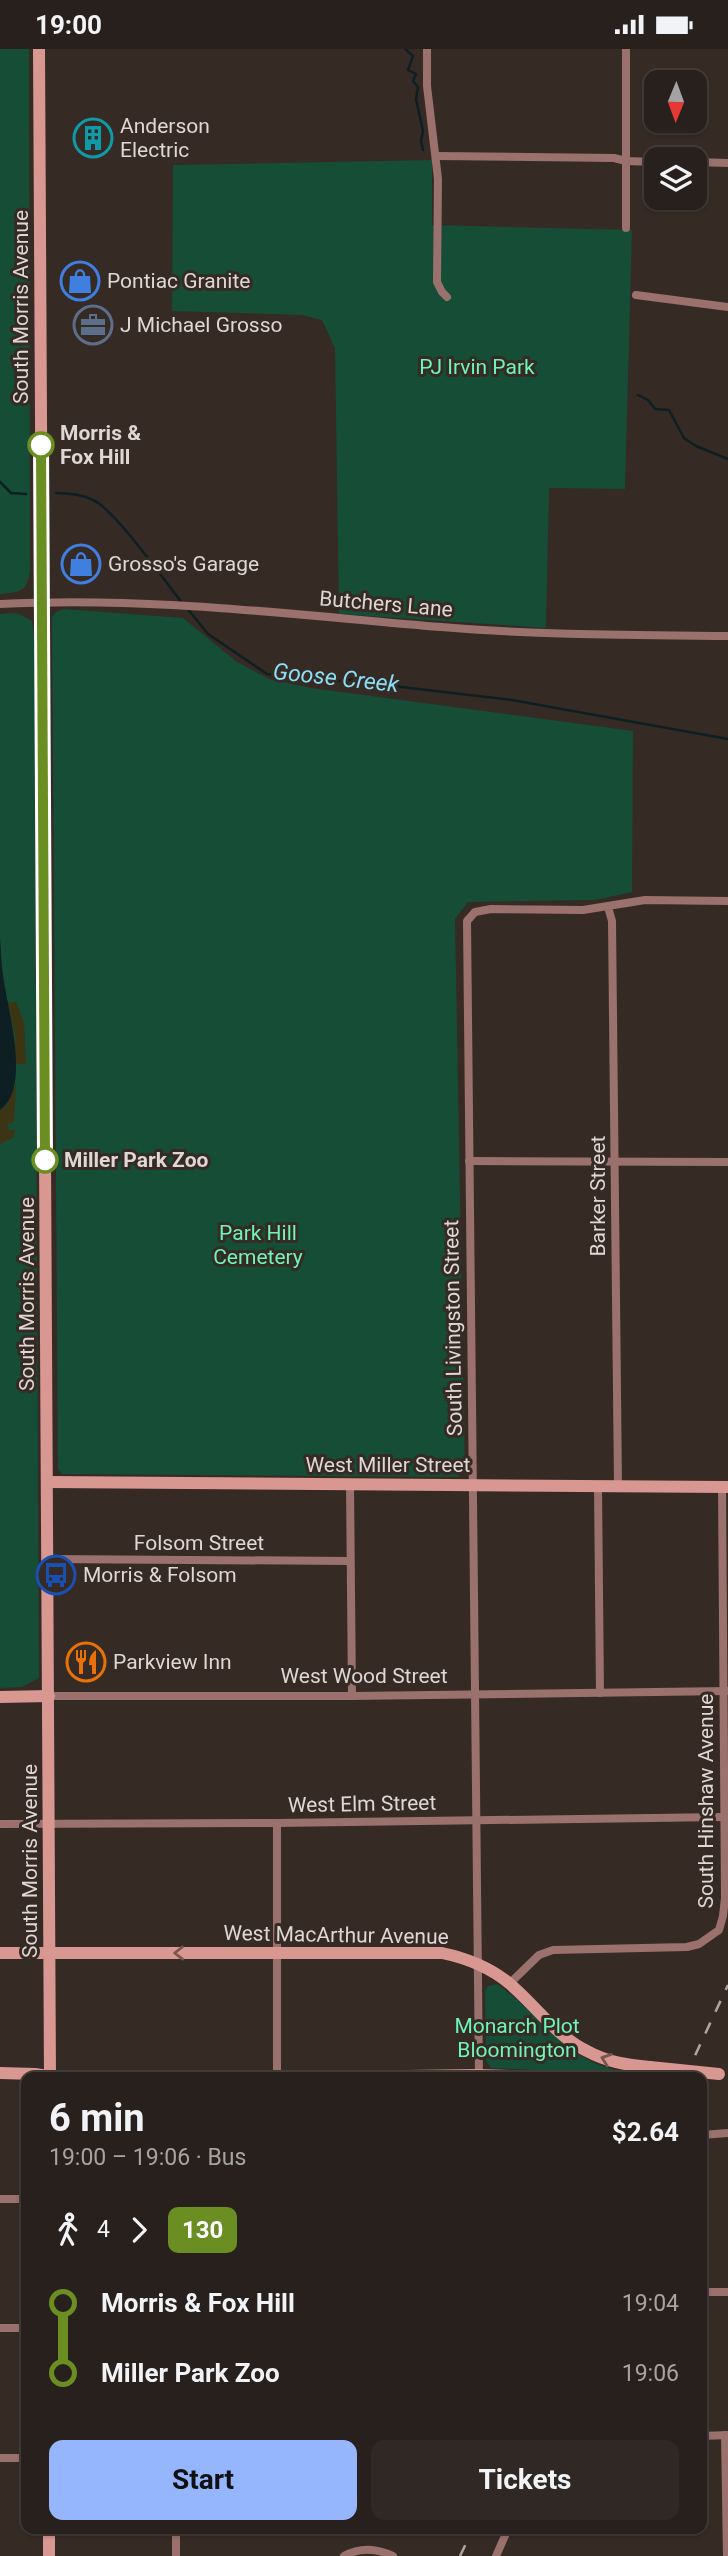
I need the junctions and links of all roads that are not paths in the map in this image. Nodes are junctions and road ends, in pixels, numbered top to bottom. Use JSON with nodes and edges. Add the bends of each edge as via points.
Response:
{"nodes":[{"id":1,"x":40,"y":49,"type":"edge"},
{"id":2,"x":427,"y":49,"type":"edge"},
{"id":3,"x":626,"y":49,"type":"edge"},
{"id":4,"x":437,"y":156,"type":"junction"},
{"id":5,"x":626,"y":161,"type":"junction"},
{"id":6,"x":644,"y":162,"type":"edge"},
{"id":7,"x":707,"y":162,"type":"edge"},
{"id":8,"x":728,"y":163,"type":"edge"},
{"id":9,"x":625,"y":228,"type":"dead end"},
{"id":10,"x":636,"y":295,"type":"dead end"},
{"id":11,"x":447,"y":297,"type":"dead end"},
{"id":12,"x":728,"y":307,"type":"edge"},
{"id":13,"x":42,"y":602,"type":"junction"},
{"id":14,"x":0,"y":604,"type":"edge"},
{"id":15,"x":728,"y":636,"type":"edge"},
{"id":16,"x":728,"y":901,"type":"edge"},
{"id":17,"x":608,"y":907,"type":"junction"},
{"id":18,"x":469,"y":1161,"type":"junction"},
{"id":19,"x":615,"y":1161,"type":"junction"},
{"id":20,"x":728,"y":1162,"type":"edge"},
{"id":21,"x":47,"y":1482,"type":"junction"},
{"id":22,"x":350,"y":1484,"type":"junction"},
{"id":23,"x":473,"y":1485,"type":"junction"},
{"id":24,"x":598,"y":1486,"type":"junction"},
{"id":25,"x":618,"y":1486,"type":"junction"},
{"id":26,"x":725,"y":1487,"type":"edge"},
{"id":27,"x":48,"y":1559,"type":"junction"},
{"id":28,"x":350,"y":1561,"type":"junction"},
{"id":29,"x":726,"y":1691,"type":"edge"},
{"id":30,"x":600,"y":1693,"type":"junction"},
{"id":31,"x":475,"y":1694,"type":"junction"},
{"id":32,"x":49,"y":1696,"type":"junction"},
{"id":33,"x":352,"y":1696,"type":"junction"},
{"id":34,"x":0,"y":1697,"type":"edge"},
{"id":35,"x":723,"y":1817,"type":"junction"},
{"id":36,"x":477,"y":1821,"type":"junction"},
{"id":37,"x":277,"y":1823,"type":"junction"},
{"id":38,"x":0,"y":1824,"type":"edge"},
{"id":39,"x":50,"y":1824,"type":"junction"},
{"id":40,"x":50,"y":1952,"type":"junction"},
{"id":41,"x":277,"y":1952,"type":"junction"},
{"id":42,"x":0,"y":1953,"type":"edge"},
{"id":43,"x":478,"y":1964,"type":"junction"},
{"id":44,"x":509,"y":1984,"type":"junction"},
{"id":45,"x":52,"y":2072,"type":"edge"},
{"id":46,"x":277,"y":2072,"type":"edge"},
{"id":47,"x":478,"y":2072,"type":"edge"},
{"id":48,"x":703,"y":2072,"type":"edge"},
{"id":49,"x":0,"y":2074,"type":"edge"},
{"id":50,"x":21,"y":2074,"type":"edge"},
{"id":51,"x":728,"y":2133,"type":"edge"},
{"id":52,"x":707,"y":2135,"type":"edge"},
{"id":53,"x":0,"y":2199,"type":"edge"},
{"id":54,"x":21,"y":2199,"type":"edge"},
{"id":55,"x":707,"y":2292,"type":"edge"},
{"id":56,"x":728,"y":2292,"type":"edge"},
{"id":57,"x":0,"y":2328,"type":"edge"},
{"id":58,"x":21,"y":2328,"type":"edge"},
{"id":59,"x":727,"y":2435,"type":"edge"},
{"id":60,"x":707,"y":2436,"type":"edge"},
{"id":61,"x":0,"y":2458,"type":"edge"},
{"id":62,"x":21,"y":2458,"type":"edge"},
{"id":63,"x":49,"y":2534,"type":"edge"},
{"id":64,"x":176,"y":2534,"type":"edge"},
{"id":65,"x":506,"y":2534,"type":"edge"},
{"id":66,"x":49,"y":2556,"type":"edge"},
{"id":67,"x":176,"y":2556,"type":"edge"},
{"id":68,"x":344,"y":2556,"type":"edge"},
{"id":69,"x":393,"y":2556,"type":"edge"},
{"id":70,"x":496,"y":2556,"type":"edge"},
{"id":71,"x":727,"y":2556,"type":"edge"}],
"edges":[{"from":1,"to":13,"type":"main road","name":"South Morris Avenue"},
{"from":2,"to":4,"type":"street"},
{"from":3,"to":5,"type":"street"},
{"from":4,"to":5,"type":"street"},
{"from":4,"to":11,"type":"street","via":[[437,282]]},
{"from":5,"to":6,"type":"street"},
{"from":5,"to":9,"type":"street"},
{"from":7,"to":8,"type":"street"},
{"from":10,"to":12,"type":"street"},
{"from":13,"to":14,"type":"street","name":"Butchers Lane"},
{"from":13,"to":15,"type":"street","name":"Butchers Lane","via":[[194,608],[478,630]]},
{"from":13,"to":21,"type":"main road","name":"South Morris Avenue"},
{"from":16,"to":17,"type":"street","via":[[645,900]]},
{"from":17,"to":18,"type":"street","name":"South Livingston Street","via":[[491,909],[470,915],[466,928]]},
{"from":17,"to":19,"type":"street","name":"Barker Street","via":[[612,921]]},
{"from":18,"to":19,"type":"street"},
{"from":18,"to":23,"type":"street","name":"South Livingston Street"},
{"from":19,"to":20,"type":"street"},
{"from":19,"to":25,"type":"street","name":"Barker Street"},
{"from":21,"to":22,"type":"main road","name":"West Miller Street"},
{"from":21,"to":27,"type":"main road","name":"South Morris Avenue"},
{"from":22,"to":23,"type":"main road","name":"West Miller Street"},
{"from":22,"to":28,"type":"street"},
{"from":23,"to":24,"type":"main road","name":"West Miller Street"},
{"from":23,"to":31,"type":"street","name":"South Livingston Street"},
{"from":24,"to":25,"type":"main road","name":"West Miller Street"},
{"from":24,"to":30,"type":"street"},
{"from":25,"to":26,"type":"main road","name":"West Miller Street"},
{"from":26,"to":29,"type":"street","name":"South Hinshaw Avenue"},
{"from":27,"to":28,"type":"street","name":"Folsom Street"},
{"from":27,"to":32,"type":"main road","name":"South Morris Avenue"},
{"from":28,"to":33,"type":"street"},
{"from":29,"to":30,"type":"street","name":"West Wood Street"},
{"from":29,"to":35,"type":"street","name":"South Hinshaw Avenue"},
{"from":30,"to":31,"type":"street","name":"West Wood Street"},
{"from":31,"to":33,"type":"street","name":"West Wood Street"},
{"from":31,"to":36,"type":"street","name":"South Livingston Street"},
{"from":32,"to":33,"type":"street","name":"West Wood Street"},
{"from":32,"to":34,"type":"main road","name":"West Wood Street"},
{"from":32,"to":39,"type":"main road","name":"South Morris Avenue"},
{"from":35,"to":36,"type":"street","name":"West Elm Street"},
{"from":35,"to":44,"type":"street","name":"South Hinshaw Avenue","via":[[723,1916],[710,1939],[687,1947],[553,1950],[540,1955]]},
{"from":36,"to":37,"type":"street","name":"West Elm Street"},
{"from":36,"to":43,"type":"street","name":"South Livingston Street"},
{"from":37,"to":39,"type":"street","name":"West Elm Street"},
{"from":37,"to":41,"type":"street"},
{"from":38,"to":39,"type":"street","name":"West Elm Street"},
{"from":39,"to":40,"type":"main road","name":"South Morris Avenue"},
{"from":41,"to":40,"type":"main road","name":"West MacArthur Avenue","one_way":true},
{"from":40,"to":42,"type":"main road","name":"West MacArthur Avenue"},
{"from":40,"to":45,"type":"main road","name":"South Morris Avenue"},
{"from":41,"to":43,"type":"main road","name":"West MacArthur Avenue","via":[[442,1953]]},
{"from":41,"to":46,"type":"street"},
{"from":43,"to":44,"type":"main road","name":"West MacArthur Avenue"},
{"from":43,"to":47,"type":"street","name":"South Livingston Street"},
{"from":48,"to":44,"type":"main road","name":"West MacArthur Avenue","one_way":true,"bridge":true,"via":[[607,2060],[585,2051]]},
{"from":49,"to":50,"type":"main road"},
{"from":51,"to":52,"type":"street"},
{"from":53,"to":54,"type":"street"},
{"from":55,"to":56,"type":"street"},
{"from":57,"to":58,"type":"street"},
{"from":59,"to":60,"type":"street"},
{"from":59,"to":71,"type":"street"},
{"from":61,"to":62,"type":"street"},
{"from":63,"to":66,"type":"main road"},
{"from":64,"to":67,"type":"street"},
{"from":65,"to":70,"type":"street"},
{"from":68,"to":69,"type":"street","via":[[365,2549]]}]}
